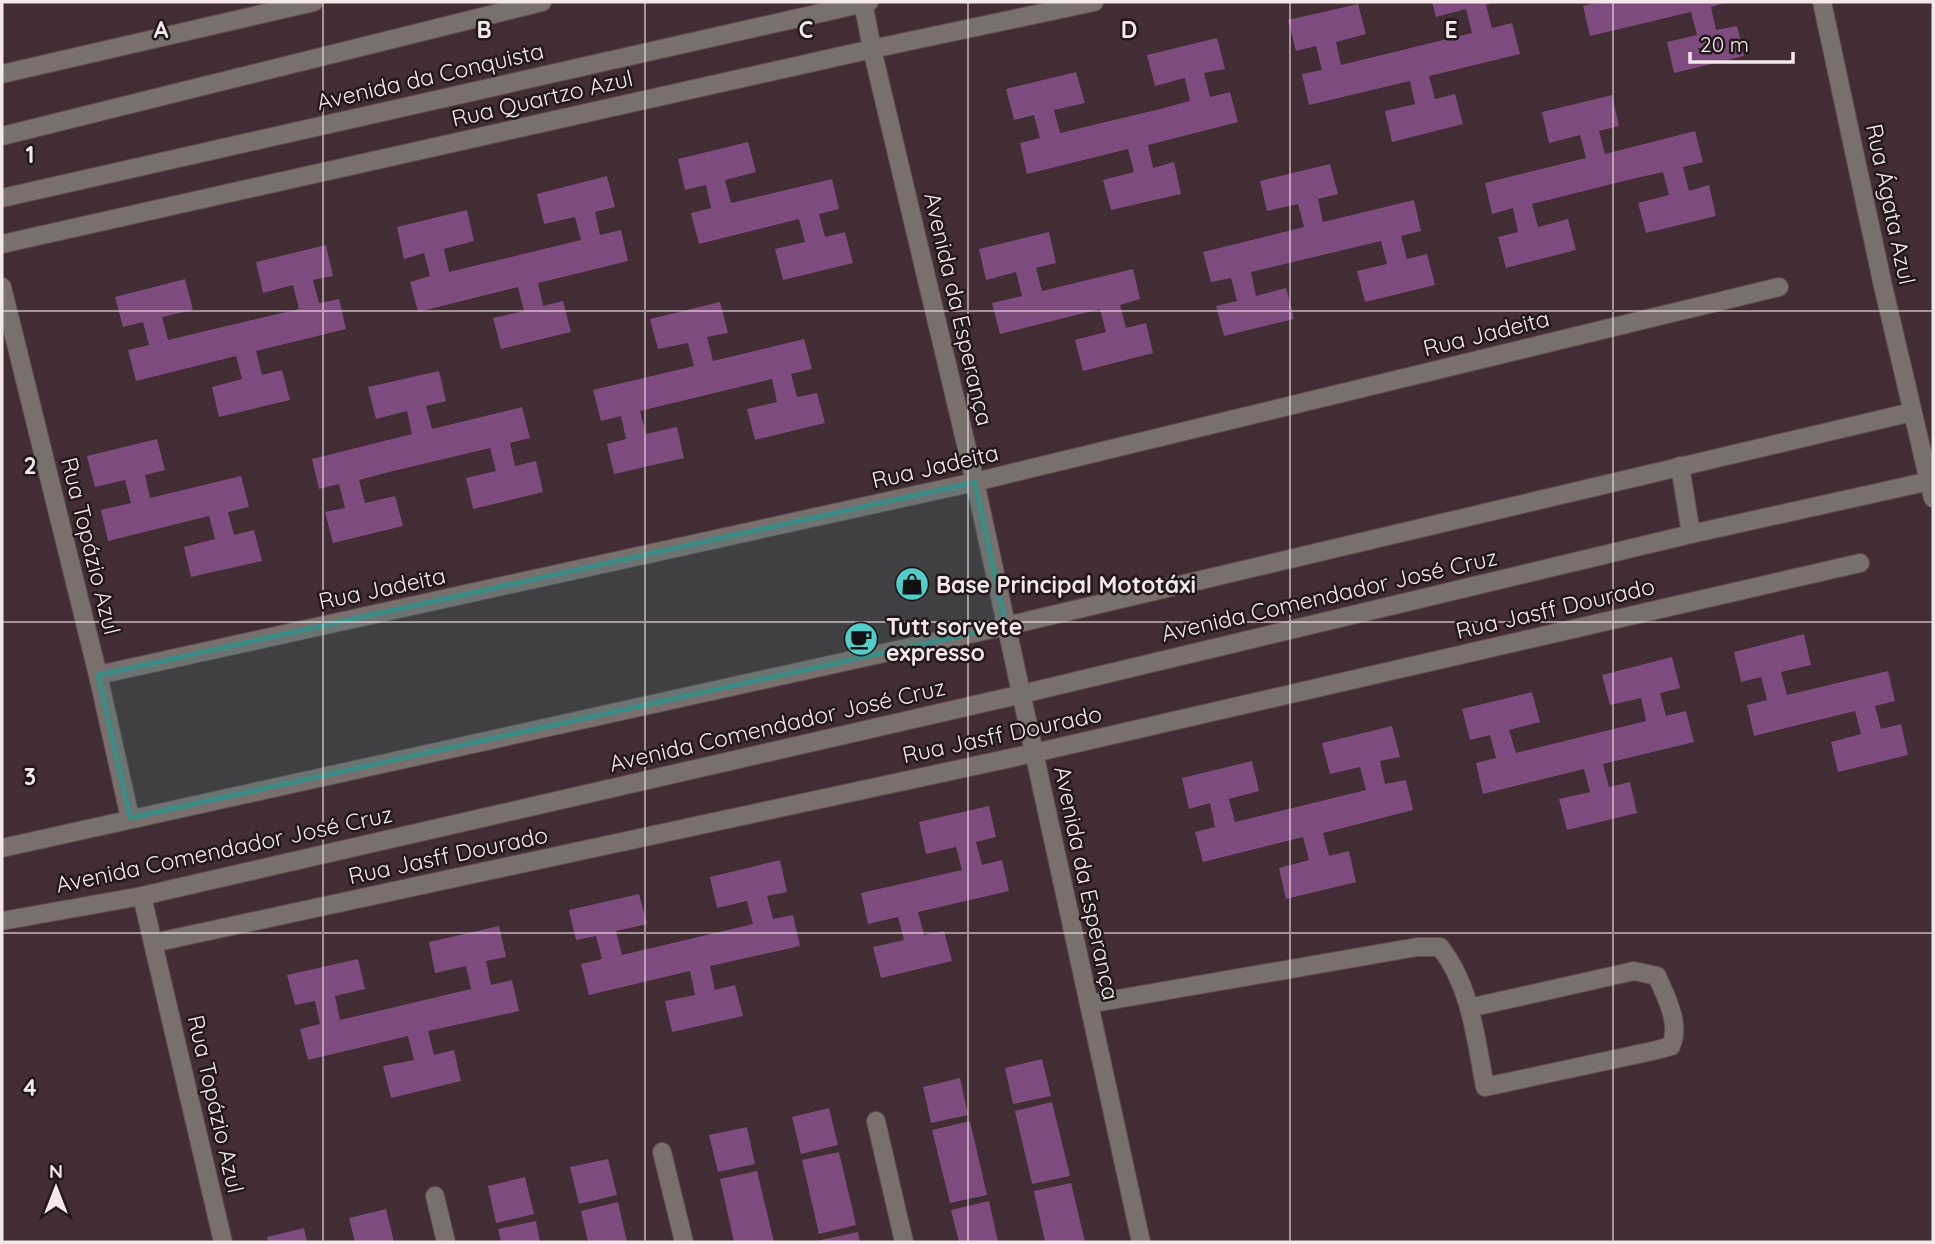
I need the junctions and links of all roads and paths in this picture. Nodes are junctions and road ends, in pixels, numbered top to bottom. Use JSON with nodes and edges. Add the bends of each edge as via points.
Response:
{"nodes":[{"id":1,"x":314,"y":2,"type":"edge"},
{"id":2,"x":542,"y":2,"type":"edge"},
{"id":3,"x":865,"y":2,"type":"edge"},
{"id":4,"x":1094,"y":2,"type":"edge"},
{"id":5,"x":1822,"y":2,"type":"edge"},
{"id":6,"x":872,"y":49,"type":"junction"},
{"id":7,"x":2,"y":74,"type":"edge"},
{"id":8,"x":2,"y":136,"type":"edge"},
{"id":9,"x":2,"y":198,"type":"edge"},
{"id":10,"x":2,"y":244,"type":"edge"},
{"id":11,"x":2,"y":287,"type":"edge"},
{"id":12,"x":1779,"y":287,"type":"dead end"},
{"id":13,"x":1912,"y":412,"type":"junction"},
{"id":14,"x":1680,"y":466,"type":"junction"},
{"id":15,"x":975,"y":482,"type":"junction"},
{"id":16,"x":1931,"y":489,"type":"edge"},
{"id":17,"x":1691,"y":534,"type":"junction"},
{"id":18,"x":1860,"y":563,"type":"dead end"},
{"id":19,"x":1006,"y":626,"type":"junction"},
{"id":20,"x":98,"y":675,"type":"junction"},
{"id":21,"x":1022,"y":694,"type":"junction"},
{"id":22,"x":1034,"y":753,"type":"junction"},
{"id":23,"x":130,"y":818,"type":"junction"},
{"id":24,"x":2,"y":848,"type":"edge"},
{"id":25,"x":142,"y":895,"type":"junction"},
{"id":26,"x":2,"y":921,"type":"edge"},
{"id":27,"x":153,"y":943,"type":"junction"},
{"id":28,"x":1089,"y":1004,"type":"junction"},
{"id":29,"x":1469,"y":1008,"type":"junction"},
{"id":30,"x":876,"y":1121,"type":"dead end"},
{"id":31,"x":662,"y":1152,"type":"dead end"},
{"id":32,"x":436,"y":1196,"type":"dead end"},
{"id":33,"x":223,"y":1242,"type":"edge"},
{"id":34,"x":446,"y":1242,"type":"edge"},
{"id":35,"x":684,"y":1242,"type":"edge"},
{"id":36,"x":904,"y":1242,"type":"edge"},
{"id":37,"x":1141,"y":1242,"type":"edge"}],
"edges":[{"from":1,"to":7,"type":"street"},
{"from":2,"to":8,"type":"street","name":"Avenida da Conquista"},
{"from":3,"to":6,"type":"street","name":"Avenida da Esperança"},
{"from":3,"to":9,"type":"street","name":"Avenida da Conquista"},
{"from":4,"to":6,"type":"street","name":"Rua Quartzo Azul"},
{"from":5,"to":13,"type":"street","name":"Rua Ágata Azul"},
{"from":6,"to":10,"type":"street","name":"Rua Quartzo Azul"},
{"from":6,"to":15,"type":"street","name":"Avenida da Esperança"},
{"from":11,"to":20,"type":"street","name":"Rua Topázio Azul"},
{"from":12,"to":15,"type":"street","name":"Rua Jadeita"},
{"from":13,"to":14,"type":"street","name":"Avenida Comendador José Cruz"},
{"from":13,"to":16,"type":"street","name":"Rua Ágata Azul"},
{"from":14,"to":17,"type":"street"},
{"from":14,"to":19,"type":"street","name":"Avenida Comendador José Cruz"},
{"from":15,"to":19,"type":"street","name":"Avenida da Esperança"},
{"from":15,"to":20,"type":"street","name":"Rua Jadeita"},
{"from":16,"to":17,"type":"street","name":"Avenida Comendador José Cruz"},
{"from":17,"to":21,"type":"street","name":"Avenida Comendador José Cruz"},
{"from":18,"to":22,"type":"street","name":"Rua Jasff Dourado"},
{"from":19,"to":21,"type":"street","name":"Avenida da Esperança"},
{"from":19,"to":23,"type":"street","name":"Avenida Comendador José Cruz"},
{"from":20,"to":23,"type":"street","name":"Rua Topázio Azul"},
{"from":21,"to":22,"type":"street","name":"Avenida da Esperança"},
{"from":21,"to":25,"type":"street","name":"Avenida Comendador José Cruz"},
{"from":22,"to":27,"type":"street","name":"Rua Jasff Dourado"},
{"from":22,"to":28,"type":"street","name":"Avenida da Esperança"},
{"from":23,"to":24,"type":"street","name":"Avenida Comendador José Cruz"},
{"from":25,"to":26,"type":"street","name":"Avenida Comendador José Cruz"},
{"from":25,"to":27,"type":"street","name":"Rua Topázio Azul"},
{"from":27,"to":33,"type":"street","name":"Rua Topázio Azul"},
{"from":28,"to":29,"type":"street","via":[[1417,947],[1440,947],[1452,962]]},
{"from":28,"to":37,"type":"street","name":"Avenida da Esperança"},
{"from":29,"to":29,"type":"street","via":[[1634,971],[1657,975],[1676,1034],[1671,1046],[1657,1050],[1485,1087]]},
{"from":30,"to":36,"type":"street"},
{"from":31,"to":35,"type":"street"},
{"from":32,"to":34,"type":"street"}]}
